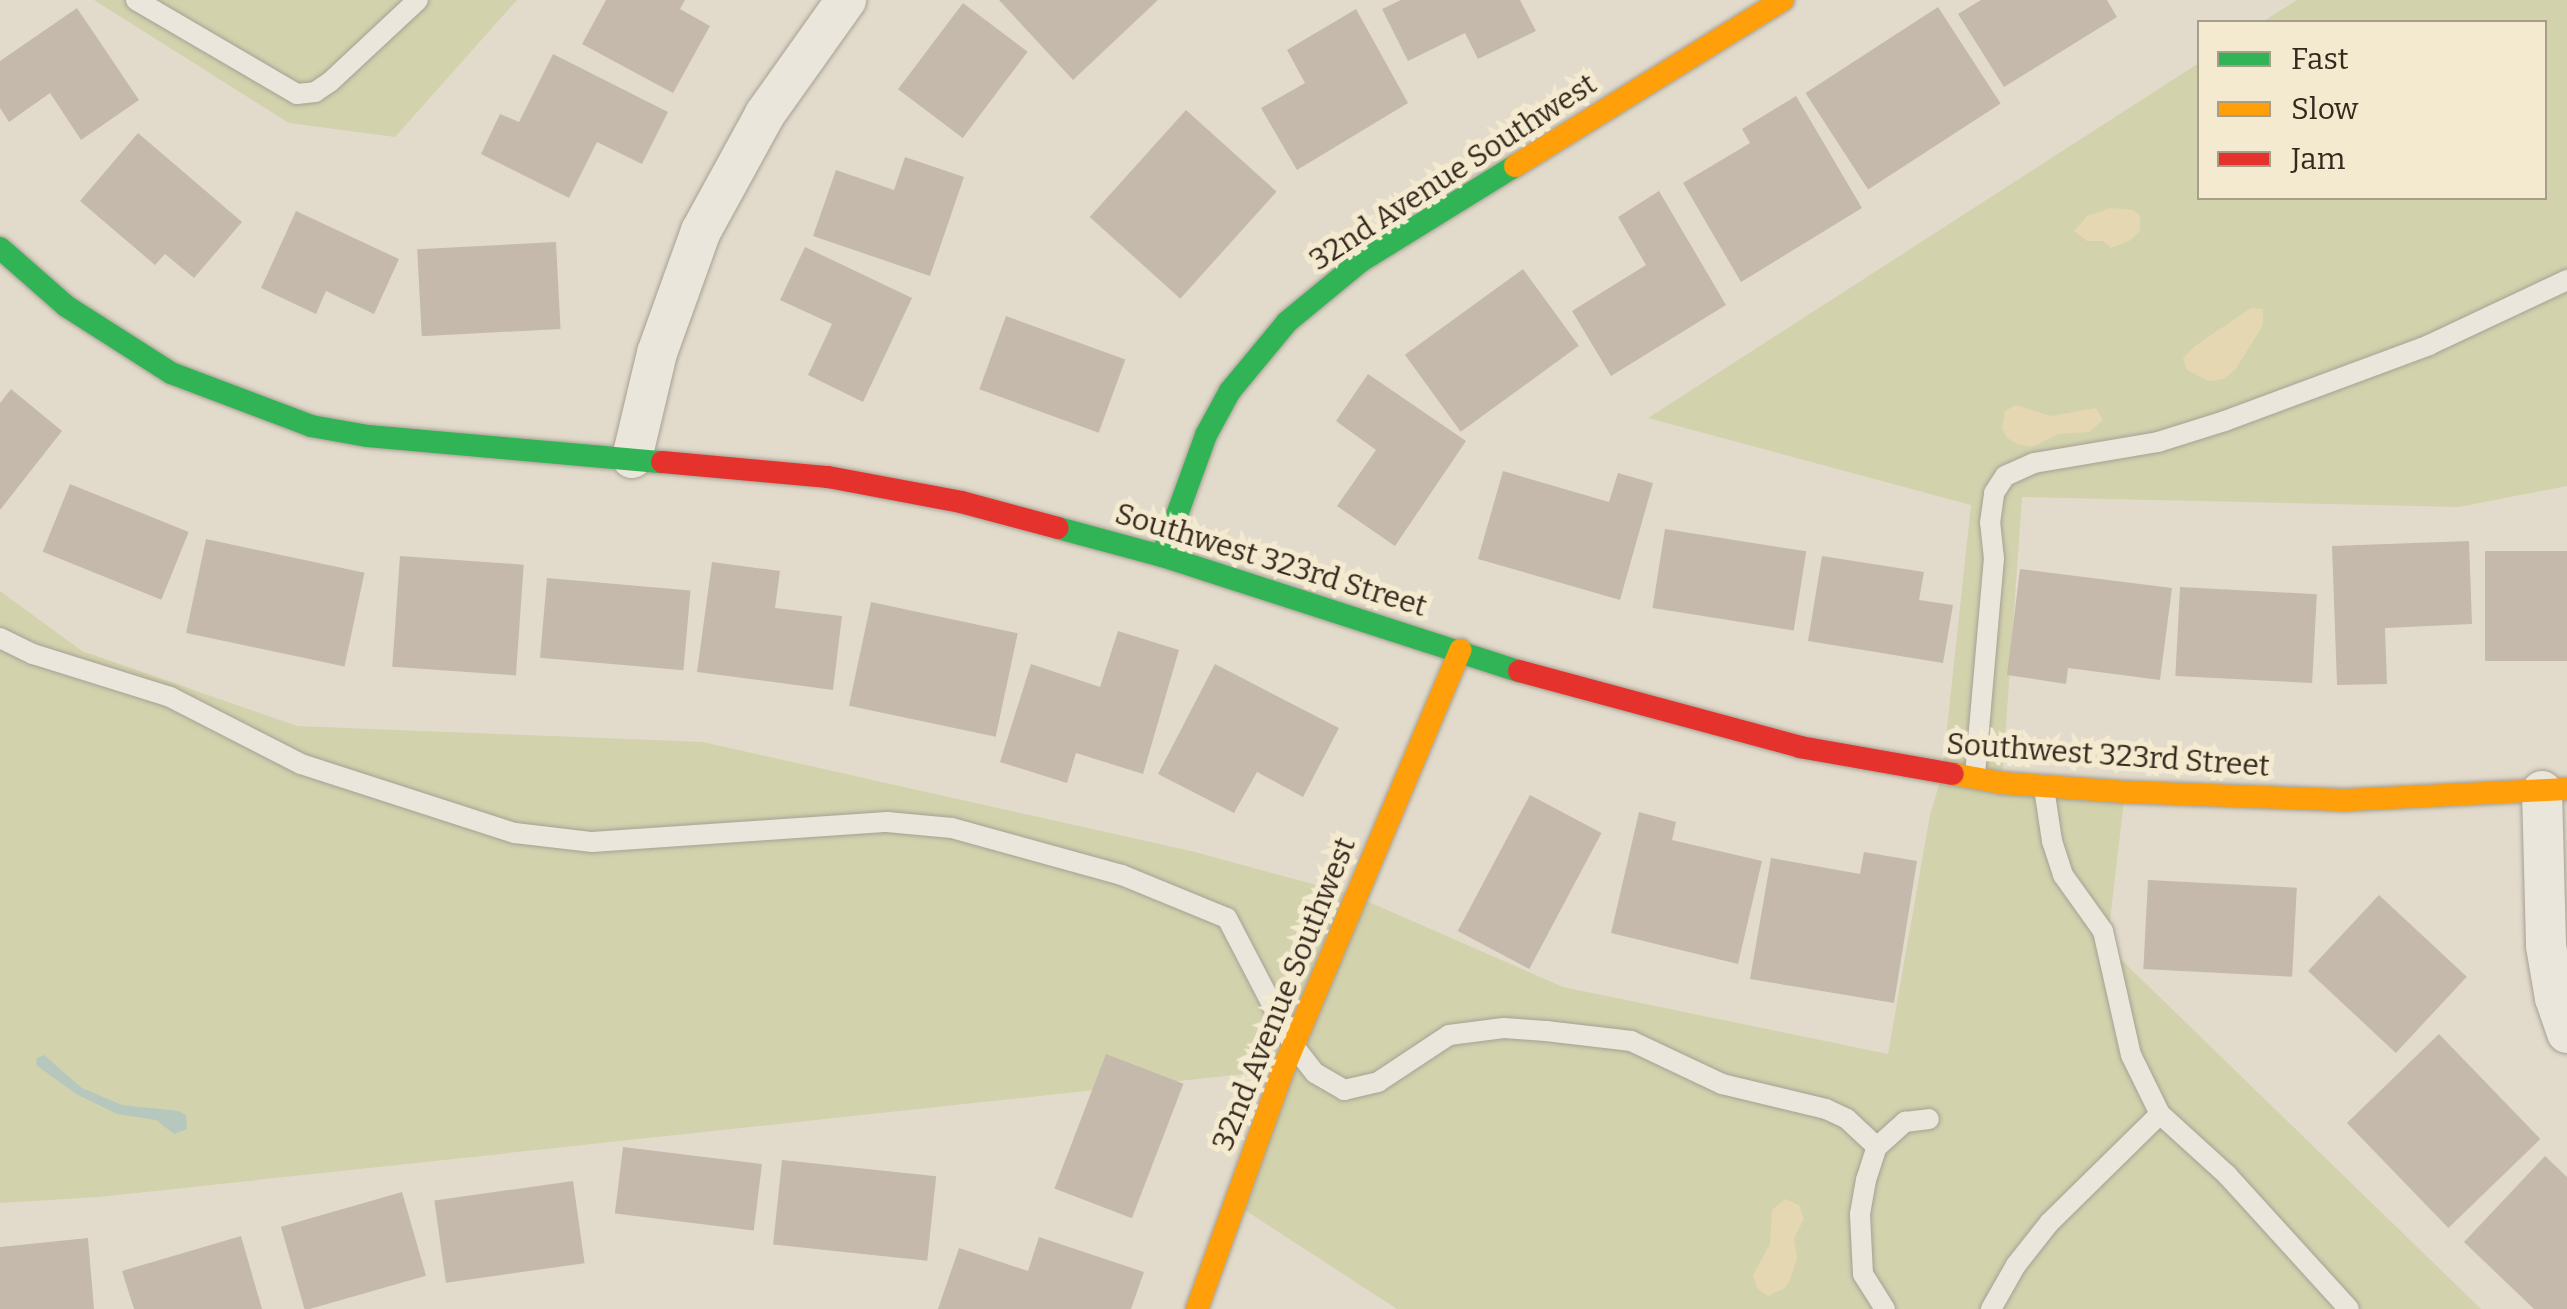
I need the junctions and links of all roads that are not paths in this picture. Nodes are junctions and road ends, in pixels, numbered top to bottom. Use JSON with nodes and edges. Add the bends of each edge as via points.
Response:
{"nodes":[{"id":1,"x":136,"y":0,"type":"edge"},
{"id":2,"x":418,"y":0,"type":"edge"},
{"id":3,"x":846,"y":0,"type":"edge"},
{"id":4,"x":1783,"y":0,"type":"edge"},
{"id":5,"x":0,"y":248,"type":"edge"},
{"id":6,"x":2567,"y":280,"type":"edge"},
{"id":7,"x":632,"y":458,"type":"junction"},
{"id":8,"x":1162,"y":556,"type":"junction"},
{"id":9,"x":0,"y":638,"type":"edge"},
{"id":10,"x":1460,"y":650,"type":"junction"},
{"id":11,"x":1974,"y":779,"type":"junction"},
{"id":12,"x":2044,"y":786,"type":"junction"},
{"id":13,"x":2555,"y":790,"type":"edge"},
{"id":14,"x":2567,"y":1033,"type":"edge"},
{"id":15,"x":1293,"y":1045,"type":"junction"},
{"id":16,"x":2160,"y":1114,"type":"junction"},
{"id":17,"x":1929,"y":1119,"type":"dead end"},
{"id":18,"x":1877,"y":1146,"type":"junction"},
{"id":19,"x":1197,"y":1309,"type":"edge"},
{"id":20,"x":1885,"y":1309,"type":"edge"},
{"id":21,"x":1990,"y":1309,"type":"edge"},
{"id":22,"x":2349,"y":1309,"type":"edge"}],
"edges":[{"from":1,"to":2,"type":"lane","via":[[297,94],[330,82]]},
{"from":3,"to":7,"type":"street","via":[[765,114],[700,230],[657,353]]},
{"from":4,"to":8,"type":"street","name":"32nd Avenue Southwest","via":[[1360,261],[1309,301],[1230,391],[1206,435]]},
{"from":5,"to":7,"type":"street","name":"Southwest 323rd Street","via":[[66,306],[172,373],[311,426]]},
{"from":6,"to":11,"type":"lane","via":[[2429,345],[2242,415],[2158,442],[2034,463],[2005,476],[1994,493],[1990,522],[1994,558]]},
{"from":7,"to":8,"type":"street","name":"Southwest 323rd Street","via":[[828,477],[961,502]]},
{"from":8,"to":10,"type":"street","name":"Southwest 323rd Street"},
{"from":9,"to":15,"type":"lane","via":[[170,697],[301,764],[515,833],[592,842],[887,822],[952,828],[1122,875],[1227,918]]},
{"from":10,"to":11,"type":"street","name":"Southwest 323rd Street","via":[[1684,721]]},
{"from":10,"to":15,"type":"street","name":"32nd Avenue Southwest"},
{"from":11,"to":12,"type":"street","name":"Southwest 323rd Street"},
{"from":12,"to":13,"type":"street","name":"Southwest 323rd Street","via":[[2348,800]]},
{"from":12,"to":16,"type":"lane","via":[[2063,875],[2104,931],[2131,1054]]},
{"from":13,"to":14,"type":"street","via":[[2546,946]]},
{"from":15,"to":18,"type":"lane","via":[[1315,1073],[1344,1090],[1378,1082],[1434,1042],[1465,1032],[1504,1028],[1631,1041],[1722,1084],[1826,1109]]},
{"from":15,"to":19,"type":"street","name":"32nd Avenue Southwest"},
{"from":16,"to":21,"type":"lane","via":[[2050,1222]]},
{"from":16,"to":22,"type":"lane","via":[[2227,1175]]},
{"from":17,"to":18,"type":"lane","via":[[1905,1122]]},
{"from":18,"to":20,"type":"lane","via":[[1866,1180],[1860,1247],[1863,1274]]}]}
